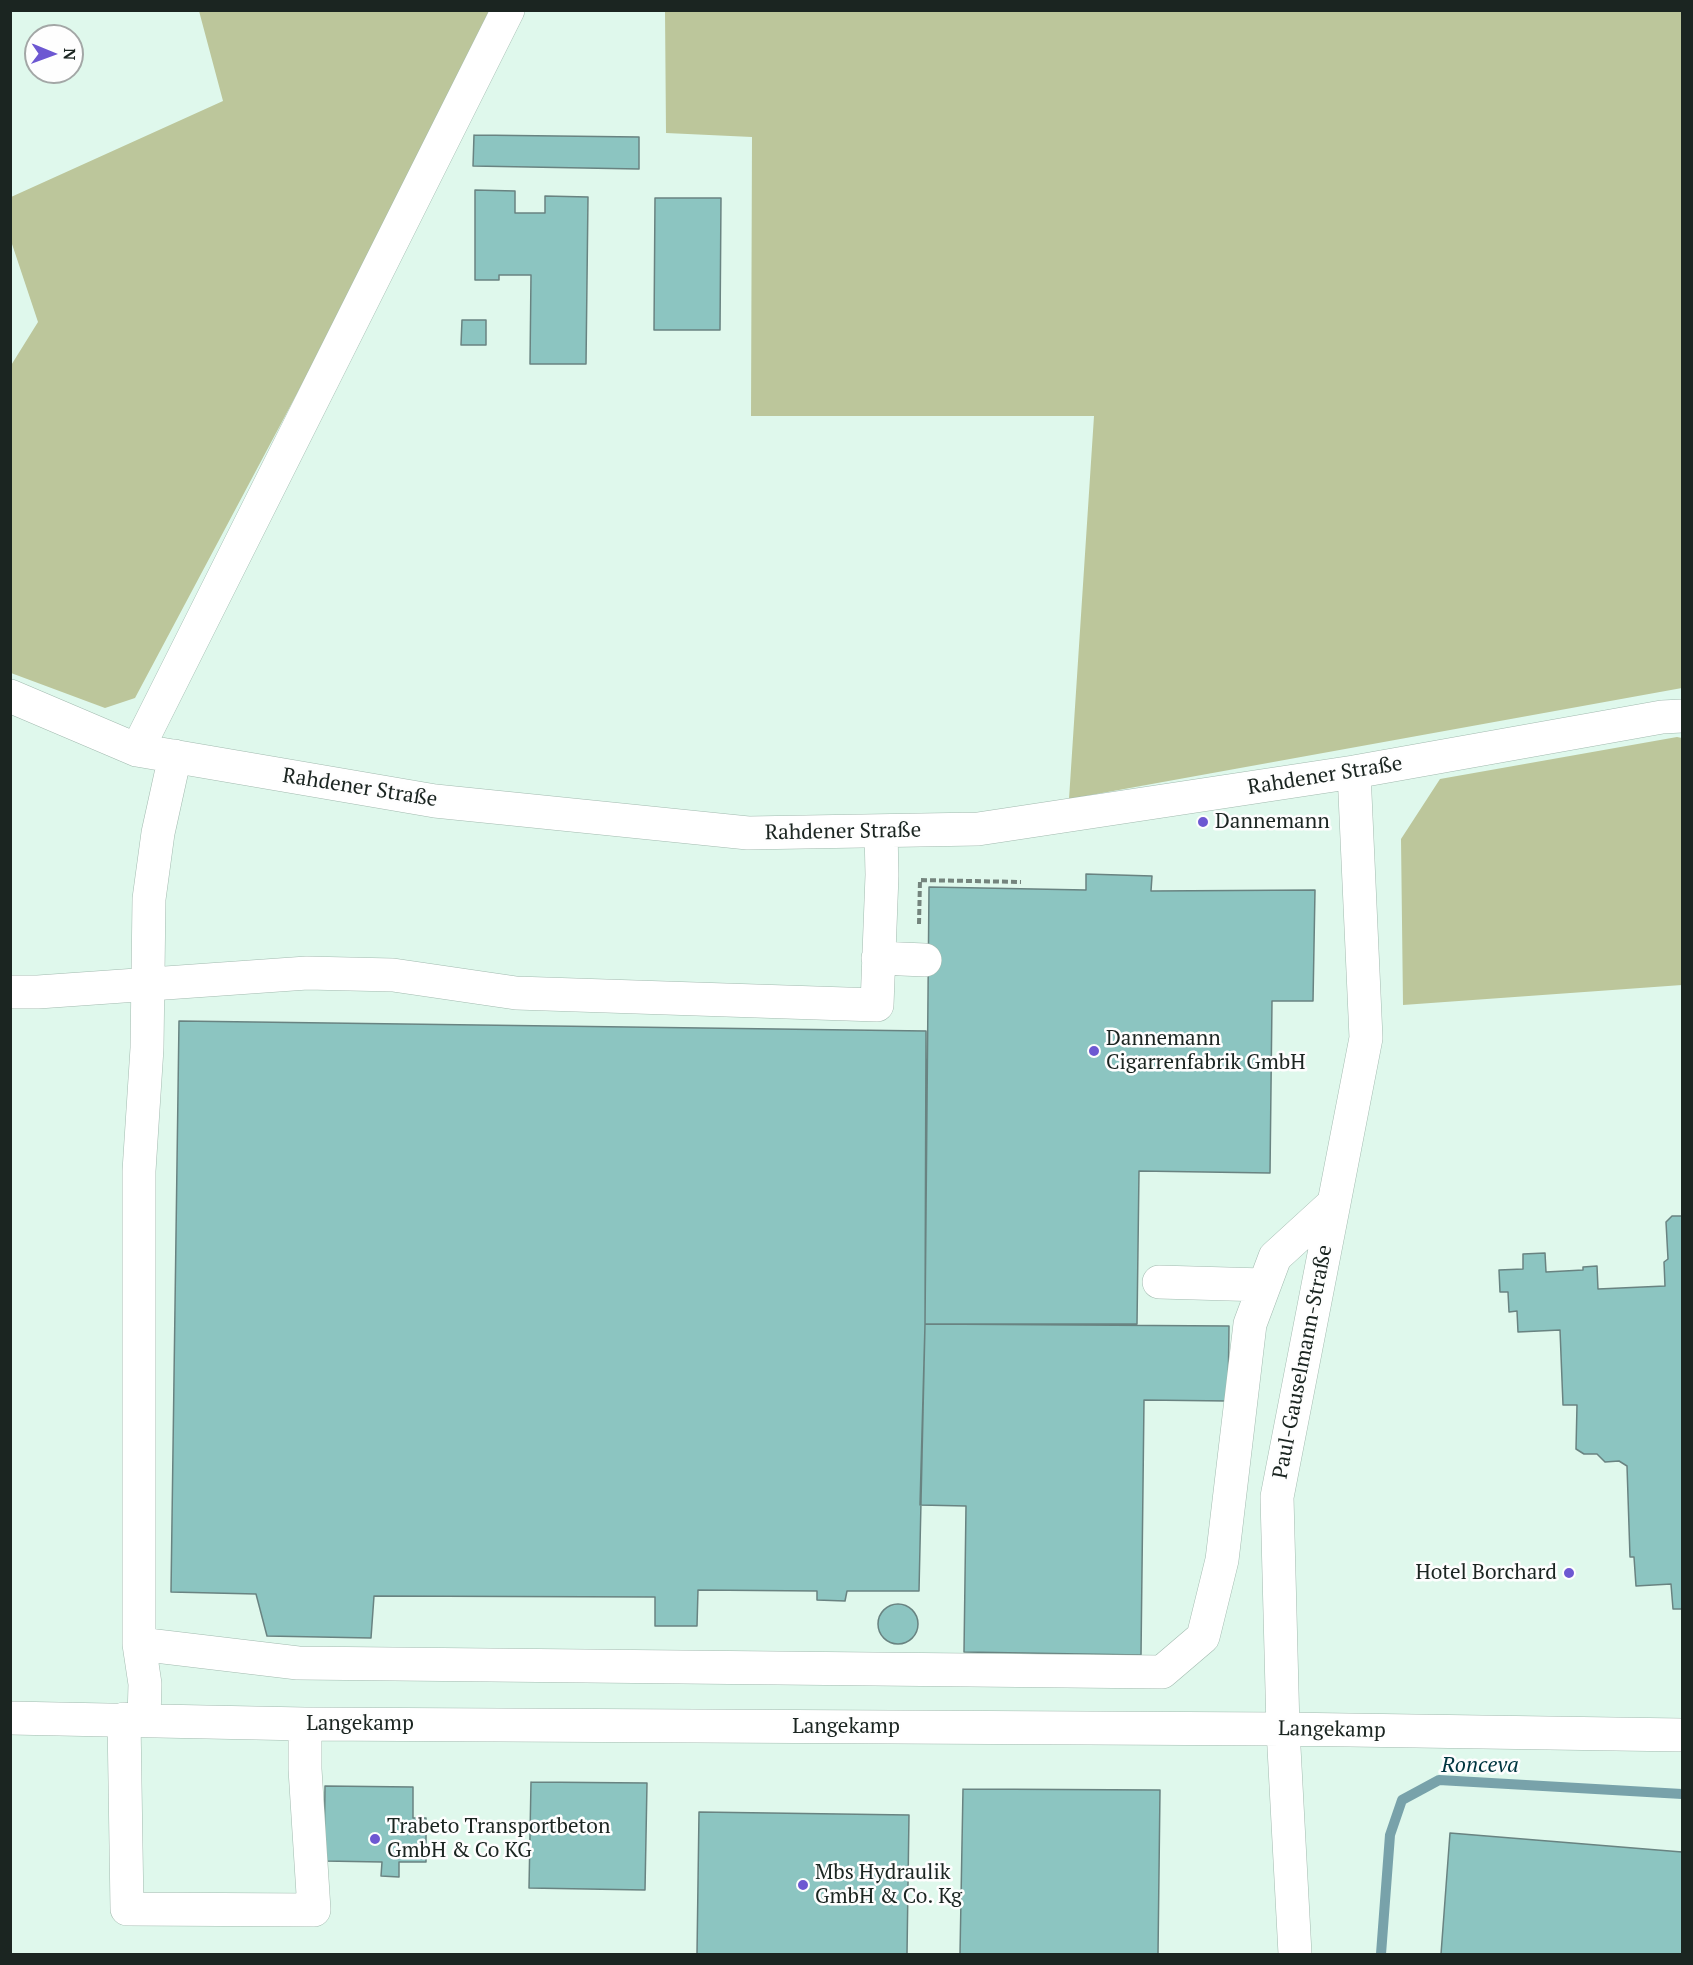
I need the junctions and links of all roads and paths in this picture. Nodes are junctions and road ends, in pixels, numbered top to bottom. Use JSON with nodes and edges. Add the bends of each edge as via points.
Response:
{"nodes":[{"id":1,"x":508,"y":10,"type":"edge"},
{"id":2,"x":10,"y":696,"type":"edge"},
{"id":3,"x":1683,"y":716,"type":"edge"},
{"id":4,"x":137,"y":750,"type":"junction"},
{"id":5,"x":175,"y":756,"type":"junction"},
{"id":6,"x":1354,"y":772,"type":"junction"},
{"id":7,"x":881,"y":831,"type":"junction"},
{"id":8,"x":1021,"y":882,"type":"dead end"},
{"id":9,"x":922,"y":944,"type":"joint"},
{"id":10,"x":878,"y":958,"type":"junction"},
{"id":11,"x":148,"y":983,"type":"junction"},
{"id":12,"x":10,"y":992,"type":"edge"},
{"id":13,"x":1334,"y":1204,"type":"junction"},
{"id":14,"x":1159,"y":1282,"type":"dead end"},
{"id":15,"x":1264,"y":1285,"type":"junction"},
{"id":16,"x":139,"y":1644,"type":"junction"},
{"id":17,"x":10,"y":1718,"type":"edge"},
{"id":18,"x":134,"y":1719,"type":"junction"},
{"id":19,"x":305,"y":1724,"type":"junction"},
{"id":20,"x":1283,"y":1729,"type":"junction"},
{"id":21,"x":1683,"y":1735,"type":"edge"},
{"id":22,"x":1295,"y":1954,"type":"edge"}],
"edges":[{"from":1,"to":4,"type":"street"},
{"from":2,"to":4,"type":"street","name":"Rahdener Straße"},
{"from":3,"to":6,"type":"street","name":"Rahdener Straße"},
{"from":4,"to":5,"type":"street","name":"Rahdener Straße"},
{"from":5,"to":7,"type":"street","name":"Rahdener Straße","via":[[435,801],[748,833]]},
{"from":5,"to":11,"type":"street","via":[[149,899]]},
{"from":6,"to":7,"type":"street","name":"Rahdener Straße","via":[[978,830]]},
{"from":6,"to":13,"type":"street","name":"Paul-Gauselmann-Straße","via":[[1366,1038]]},
{"from":7,"to":10,"type":"street"},
{"from":8,"to":9,"type":"path","via":[[920,880]]},
{"from":9,"to":10,"type":"street"},
{"from":10,"to":11,"type":"street","via":[[876,1005],[516,993],[393,975],[307,973]]},
{"from":11,"to":12,"type":"street"},
{"from":11,"to":16,"type":"street","via":[[139,1171]]},
{"from":13,"to":15,"type":"street","via":[[1275,1257]]},
{"from":13,"to":20,"type":"street","name":"Paul-Gauselmann-Straße","via":[[1277,1497]]},
{"from":14,"to":15,"type":"street"},
{"from":15,"to":16,"type":"street","via":[[1250,1324],[1222,1560],[1203,1637],[1162,1672],[298,1663]]},
{"from":16,"to":18,"type":"street","via":[[145,1684]]},
{"from":17,"to":18,"type":"street","name":"Langekamp"},
{"from":18,"to":19,"type":"street","name":"Langekamp"},
{"from":18,"to":19,"type":"street","via":[[127,1909],[314,1910]]},
{"from":19,"to":20,"type":"street","name":"Langekamp"},
{"from":20,"to":21,"type":"street","name":"Langekamp"},
{"from":20,"to":22,"type":"street","name":"Paul-Gauselmann-Straße"}]}
